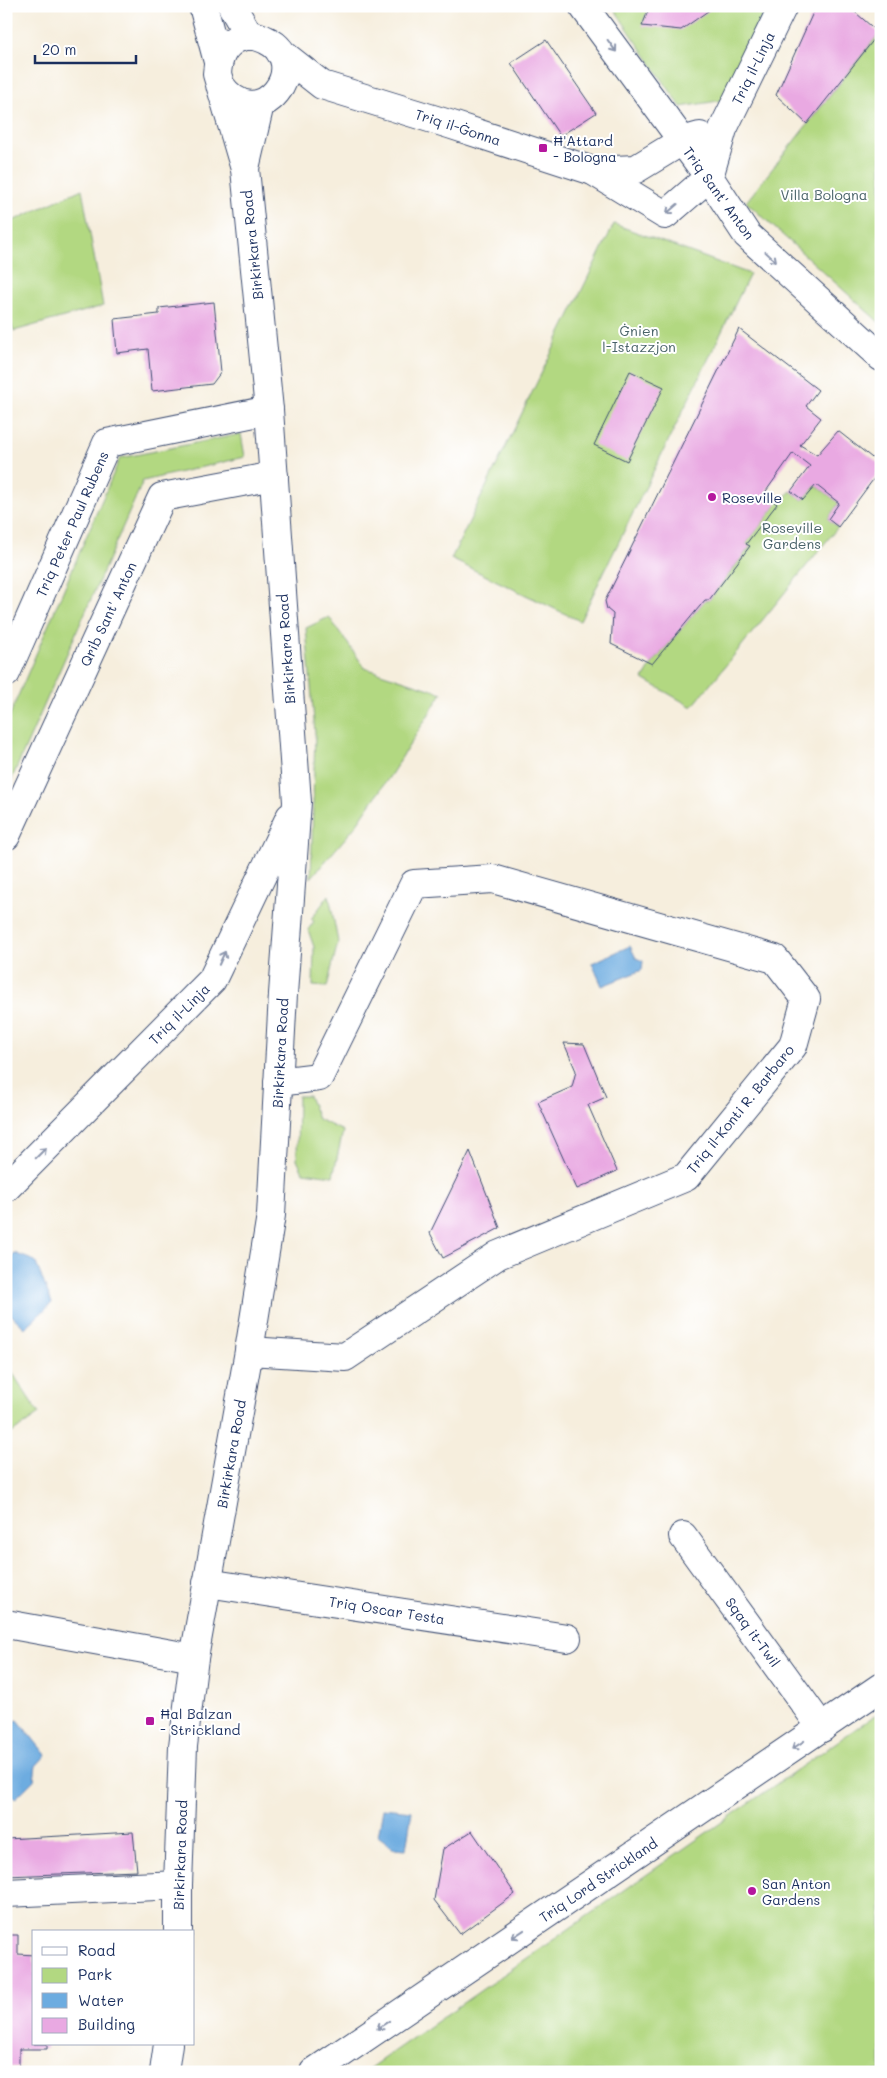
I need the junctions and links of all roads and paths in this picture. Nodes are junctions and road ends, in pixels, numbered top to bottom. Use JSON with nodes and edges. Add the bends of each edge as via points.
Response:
{"nodes":[{"id":1,"x":203,"y":6,"type":"edge"},
{"id":2,"x":232,"y":6,"type":"edge"},
{"id":3,"x":583,"y":6,"type":"edge"},
{"id":4,"x":783,"y":6,"type":"edge"},
{"id":5,"x":249,"y":36,"type":"junction"},
{"id":6,"x":280,"y":52,"type":"junction"},
{"id":7,"x":219,"y":74,"type":"junction"},
{"id":8,"x":322,"y":85,"type":"junction"},
{"id":9,"x":269,"y":97,"type":"junction"},
{"id":10,"x":723,"y":129,"type":"junction"},
{"id":11,"x":682,"y":141,"type":"junction"},
{"id":12,"x":245,"y":169,"type":"junction"},
{"id":13,"x":593,"y":172,"type":"junction"},
{"id":14,"x":709,"y":177,"type":"junction"},
{"id":15,"x":881,"y":357,"type":"edge"},
{"id":16,"x":269,"y":410,"type":"junction"},
{"id":17,"x":274,"y":476,"type":"junction"},
{"id":18,"x":6,"y":673,"type":"edge"},
{"id":19,"x":297,"y":802,"type":"junction"},
{"id":20,"x":6,"y":836,"type":"edge"},
{"id":21,"x":278,"y":1082,"type":"junction"},
{"id":22,"x":6,"y":1188,"type":"edge"},
{"id":23,"x":250,"y":1351,"type":"junction"},
{"id":24,"x":683,"y":1536,"type":"dead end"},
{"id":25,"x":207,"y":1583,"type":"junction"},
{"id":26,"x":6,"y":1624,"type":"edge"},
{"id":27,"x":567,"y":1638,"type":"dead end"},
{"id":28,"x":194,"y":1658,"type":"junction"},
{"id":29,"x":881,"y":1687,"type":"edge"},
{"id":30,"x":822,"y":1728,"type":"junction"},
{"id":31,"x":178,"y":1885,"type":"junction"},
{"id":32,"x":6,"y":1893,"type":"edge"},
{"id":33,"x":178,"y":1930,"type":"edge"},
{"id":34,"x":314,"y":2072,"type":"edge"}],
"edges":[{"from":1,"to":7,"type":"street","name":"Birkirkara Road"},
{"from":2,"to":5,"type":"street"},
{"from":3,"to":11,"type":"street","name":"Triq Sant' Anton","one_way":true},
{"from":4,"to":10,"type":"street","name":"Triq il-Linja"},
{"from":5,"to":6,"type":"street","via":[[270,42]]},
{"from":5,"to":7,"type":"street","via":[[239,38],[222,52]]},
{"from":6,"to":8,"type":"street","name":"Triq il-Ġonna"},
{"from":6,"to":9,"type":"street","name":"Birkirkara Road","via":[[286,70],[284,81]]},
{"from":7,"to":9,"type":"street","via":[[227,95],[237,102]]},
{"from":7,"to":12,"type":"street","name":"Birkirkara Road"},
{"from":8,"to":9,"type":"street","name":"Triq il-Ġonna"},
{"from":8,"to":13,"type":"street","name":"Triq il-Ġonna"},
{"from":9,"to":12,"type":"street","name":"Birkirkara Road"},
{"from":10,"to":11,"type":"street"},
{"from":10,"to":14,"type":"street","name":"Triq il-Linja"},
{"from":11,"to":13,"type":"street","name":"Triq il-Ġonna","via":[[636,170]]},
{"from":11,"to":14,"type":"street","name":"Triq Sant' Anton"},
{"from":12,"to":16,"type":"street","name":"Birkirkara Road"},
{"from":14,"to":13,"type":"street","name":"Triq il-Ġonna","one_way":true,"via":[[665,215]]},
{"from":14,"to":15,"type":"street","name":"Triq Sant' Anton","one_way":true,"via":[[747,236]]},
{"from":16,"to":17,"type":"street","name":"Birkirkara Road"},
{"from":16,"to":18,"type":"street","name":"Triq Peter Paul Rubens","via":[[107,443]]},
{"from":17,"to":19,"type":"street","name":"Birkirkara Road"},
{"from":17,"to":20,"type":"street","name":"Qrib Sant' Anton","via":[[162,497]]},
{"from":19,"to":21,"type":"street","name":"Birkirkara Road"},
{"from":22,"to":19,"type":"street","name":"Triq il-Linja","one_way":true,"via":[[212,980]]},
{"from":21,"to":23,"type":"street","name":"Birkirkara Road","via":[[271,1215]]},
{"from":21,"to":23,"type":"street","name":"Triq il-Konti R. Barbaro","via":[[319,1077],[414,884],[493,879],[775,960],[806,999],[793,1046],[686,1177],[498,1255],[345,1357]]},
{"from":23,"to":25,"type":"street","name":"Birkirkara Road"},
{"from":24,"to":30,"type":"street","name":"Sqaq it-Twil"},
{"from":25,"to":27,"type":"street","name":"Triq Oscar Testa"},
{"from":25,"to":28,"type":"street","name":"Birkirkara Road"},
{"from":26,"to":28,"type":"street"},
{"from":28,"to":31,"type":"street","name":"Birkirkara Road","via":[[183,1746]]},
{"from":29,"to":30,"type":"street","name":"Triq Lord Strickland"},
{"from":30,"to":34,"type":"street","name":"Triq Lord Strickland","one_way":true},
{"from":31,"to":32,"type":"street"},
{"from":31,"to":33,"type":"street","name":"Birkirkara Road"}]}
